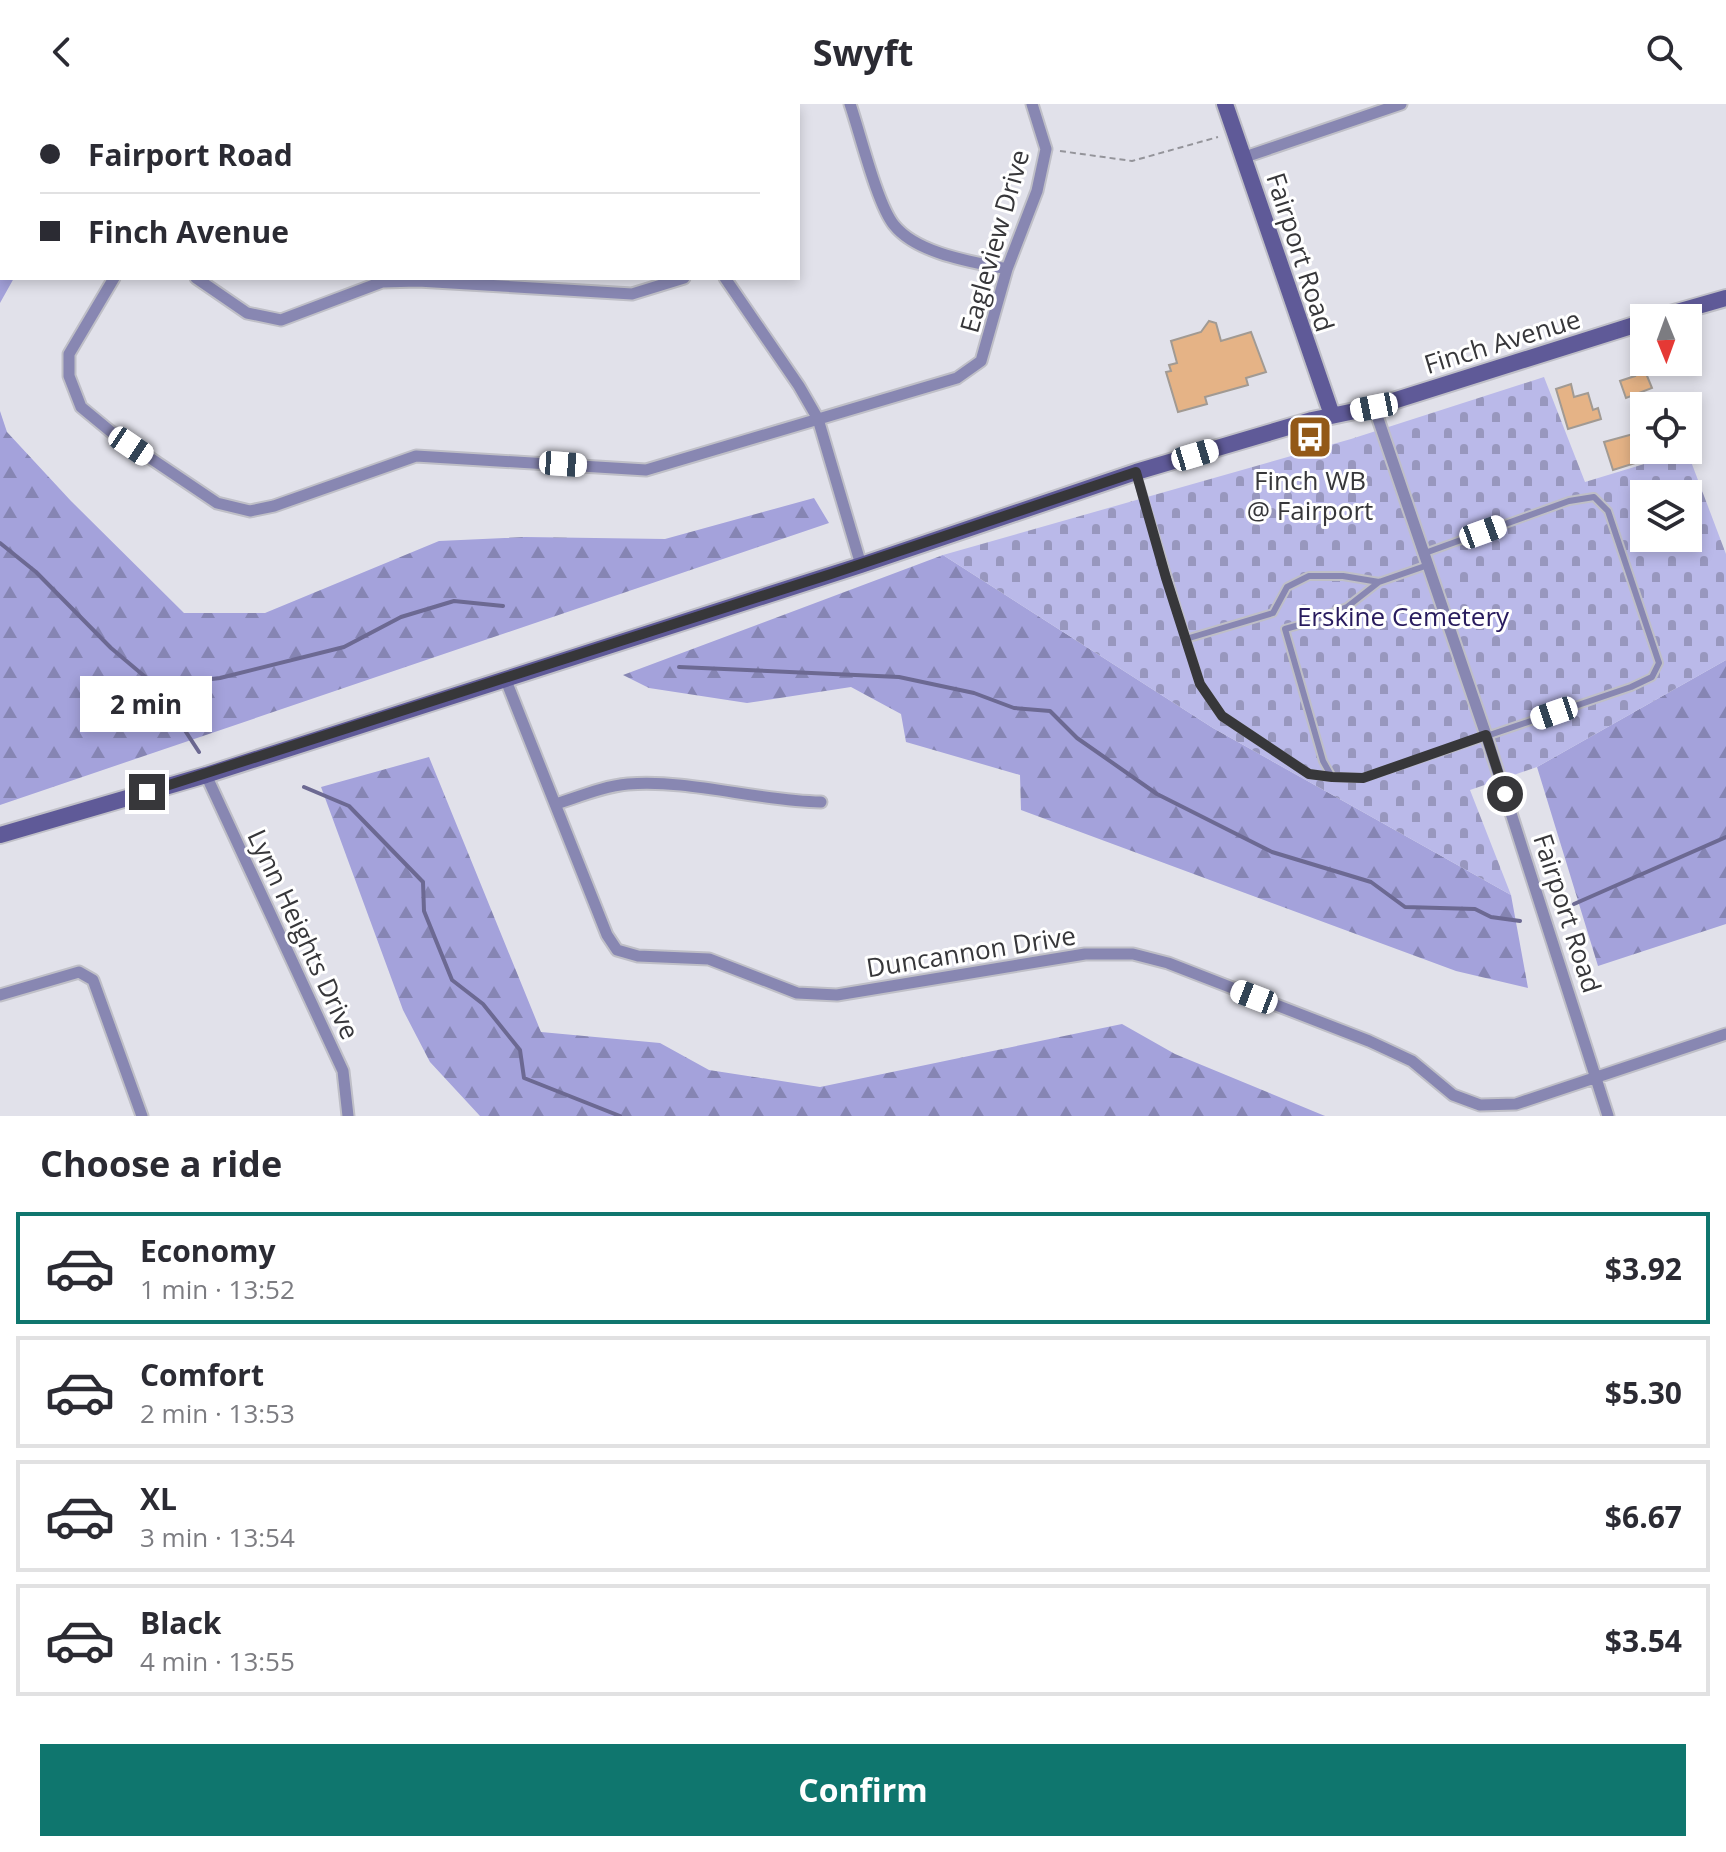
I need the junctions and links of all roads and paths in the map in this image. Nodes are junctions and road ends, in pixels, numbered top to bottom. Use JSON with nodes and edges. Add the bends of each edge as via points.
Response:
{"nodes":[{"id":1,"x":850,"y":104,"type":"edge"},
{"id":2,"x":1032,"y":104,"type":"edge"},
{"id":3,"x":1225,"y":104,"type":"edge"},
{"id":4,"x":1401,"y":104,"type":"edge"},
{"id":5,"x":1235,"y":132,"type":"junction"},
{"id":6,"x":1046,"y":149,"type":"junction"},
{"id":7,"x":1245,"y":157,"type":"junction"},
{"id":8,"x":1007,"y":269,"type":"junction"},
{"id":9,"x":113,"y":280,"type":"edge"},
{"id":10,"x":199,"y":280,"type":"edge"},
{"id":11,"x":678,"y":280,"type":"edge"},
{"id":12,"x":726,"y":280,"type":"edge"},
{"id":13,"x":1726,"y":298,"type":"edge"},
{"id":14,"x":1702,"y":305,"type":"edge"},
{"id":15,"x":1630,"y":326,"type":"edge"},
{"id":16,"x":1374,"y":407,"type":"junction"},
{"id":17,"x":1332,"y":415,"type":"junction"},
{"id":18,"x":818,"y":419,"type":"junction"},
{"id":19,"x":1136,"y":472,"type":"junction"},
{"id":20,"x":1427,"y":559,"type":"junction"},
{"id":21,"x":861,"y":565,"type":"junction"},
{"id":22,"x":1379,"y":582,"type":"junction"},
{"id":23,"x":1273,"y":613,"type":"junction"},
{"id":24,"x":1285,"y":629,"type":"junction"},
{"id":25,"x":1186,"y":639,"type":"junction"},
{"id":26,"x":505,"y":678,"type":"junction"},
{"id":27,"x":1486,"y":735,"type":"junction"},
{"id":28,"x":206,"y":775,"type":"junction"},
{"id":29,"x":1332,"y":777,"type":"junction"},
{"id":30,"x":821,"y":802,"type":"dead end"},
{"id":31,"x":556,"y":804,"type":"junction"},
{"id":32,"x":0,"y":835,"type":"edge"},
{"id":33,"x":0,"y":995,"type":"edge"},
{"id":34,"x":1726,"y":1034,"type":"edge"},
{"id":35,"x":1595,"y":1077,"type":"junction"},
{"id":36,"x":142,"y":1116,"type":"edge"},
{"id":37,"x":348,"y":1116,"type":"edge"},
{"id":38,"x":1608,"y":1116,"type":"edge"}],
"edges":[{"from":1,"to":8,"type":"street","via":[[894,226],[925,248]]},
{"from":2,"to":6,"type":"street","name":"Eagleview Drive"},
{"from":3,"to":5,"type":"main road","name":"Fairport Road"},
{"from":4,"to":7,"type":"street"},
{"from":5,"to":6,"type":"path","via":[[1132,161]]},
{"from":5,"to":7,"type":"main road","name":"Fairport Road"},
{"from":6,"to":8,"type":"street","name":"Eagleview Drive","via":[[1037,191]]},
{"from":7,"to":17,"type":"main road","name":"Fairport Road"},
{"from":8,"to":18,"type":"street","name":"Eagleview Drive","via":[[981,361],[957,378]]},
{"from":9,"to":18,"type":"street","name":"Eagleview Drive","via":[[69,354],[69,376],[81,407],[217,503],[250,511],[416,456],[646,470]]},
{"from":10,"to":11,"type":"street","via":[[247,313],[281,320],[382,282],[632,294]]},
{"from":12,"to":18,"type":"street"},
{"from":13,"to":14,"type":"main road"},
{"from":15,"to":16,"type":"main road","name":"Finch Avenue"},
{"from":16,"to":17,"type":"main road","name":"Finch Avenue"},
{"from":16,"to":20,"type":"street","name":"Fairport Road"},
{"from":17,"to":19,"type":"main road","name":"Finch Avenue"},
{"from":18,"to":21,"type":"street"},
{"from":19,"to":21,"type":"main road","name":"Finch Avenue"},
{"from":19,"to":25,"type":"lane"},
{"from":20,"to":22,"type":"lane"},
{"from":20,"to":27,"type":"street","name":"Fairport Road"},
{"from":20,"to":27,"type":"lane","via":[[1569,501],[1594,497],[1608,511],[1649,633],[1659,663],[1652,677]]},
{"from":21,"to":26,"type":"main road","name":"Finch Avenue"},
{"from":22,"to":23,"type":"lane","via":[[1309,576],[1287,587]]},
{"from":22,"to":24,"type":"lane","via":[[1347,607]]},
{"from":23,"to":24,"type":"lane"},
{"from":23,"to":25,"type":"lane"},
{"from":24,"to":29,"type":"lane"},
{"from":25,"to":29,"type":"lane","via":[[1200,684],[1222,716],[1309,774]]},
{"from":26,"to":28,"type":"main road","name":"Finch Avenue"},
{"from":26,"to":31,"type":"street","name":"Duncannon Drive"},
{"from":27,"to":29,"type":"lane","via":[[1363,778]]},
{"from":27,"to":35,"type":"street","name":"Fairport Road"},
{"from":28,"to":32,"type":"main road","name":"Finch Avenue"},
{"from":28,"to":37,"type":"street","name":"Lynn Heights Drive","via":[[343,1071]]},
{"from":30,"to":31,"type":"street","via":[[625,784]]},
{"from":31,"to":35,"type":"street","name":"Duncannon Drive","via":[[607,935],[617,950],[638,956],[709,959],[797,993],[837,995],[1085,954],[1133,954],[1369,1041],[1412,1061],[1453,1095],[1480,1105],[1516,1104]]},
{"from":33,"to":36,"type":"street","via":[[79,972],[93,980]]},
{"from":34,"to":35,"type":"street","name":"Duncannon Drive"},
{"from":35,"to":38,"type":"street","name":"Fairport Road"}]}
